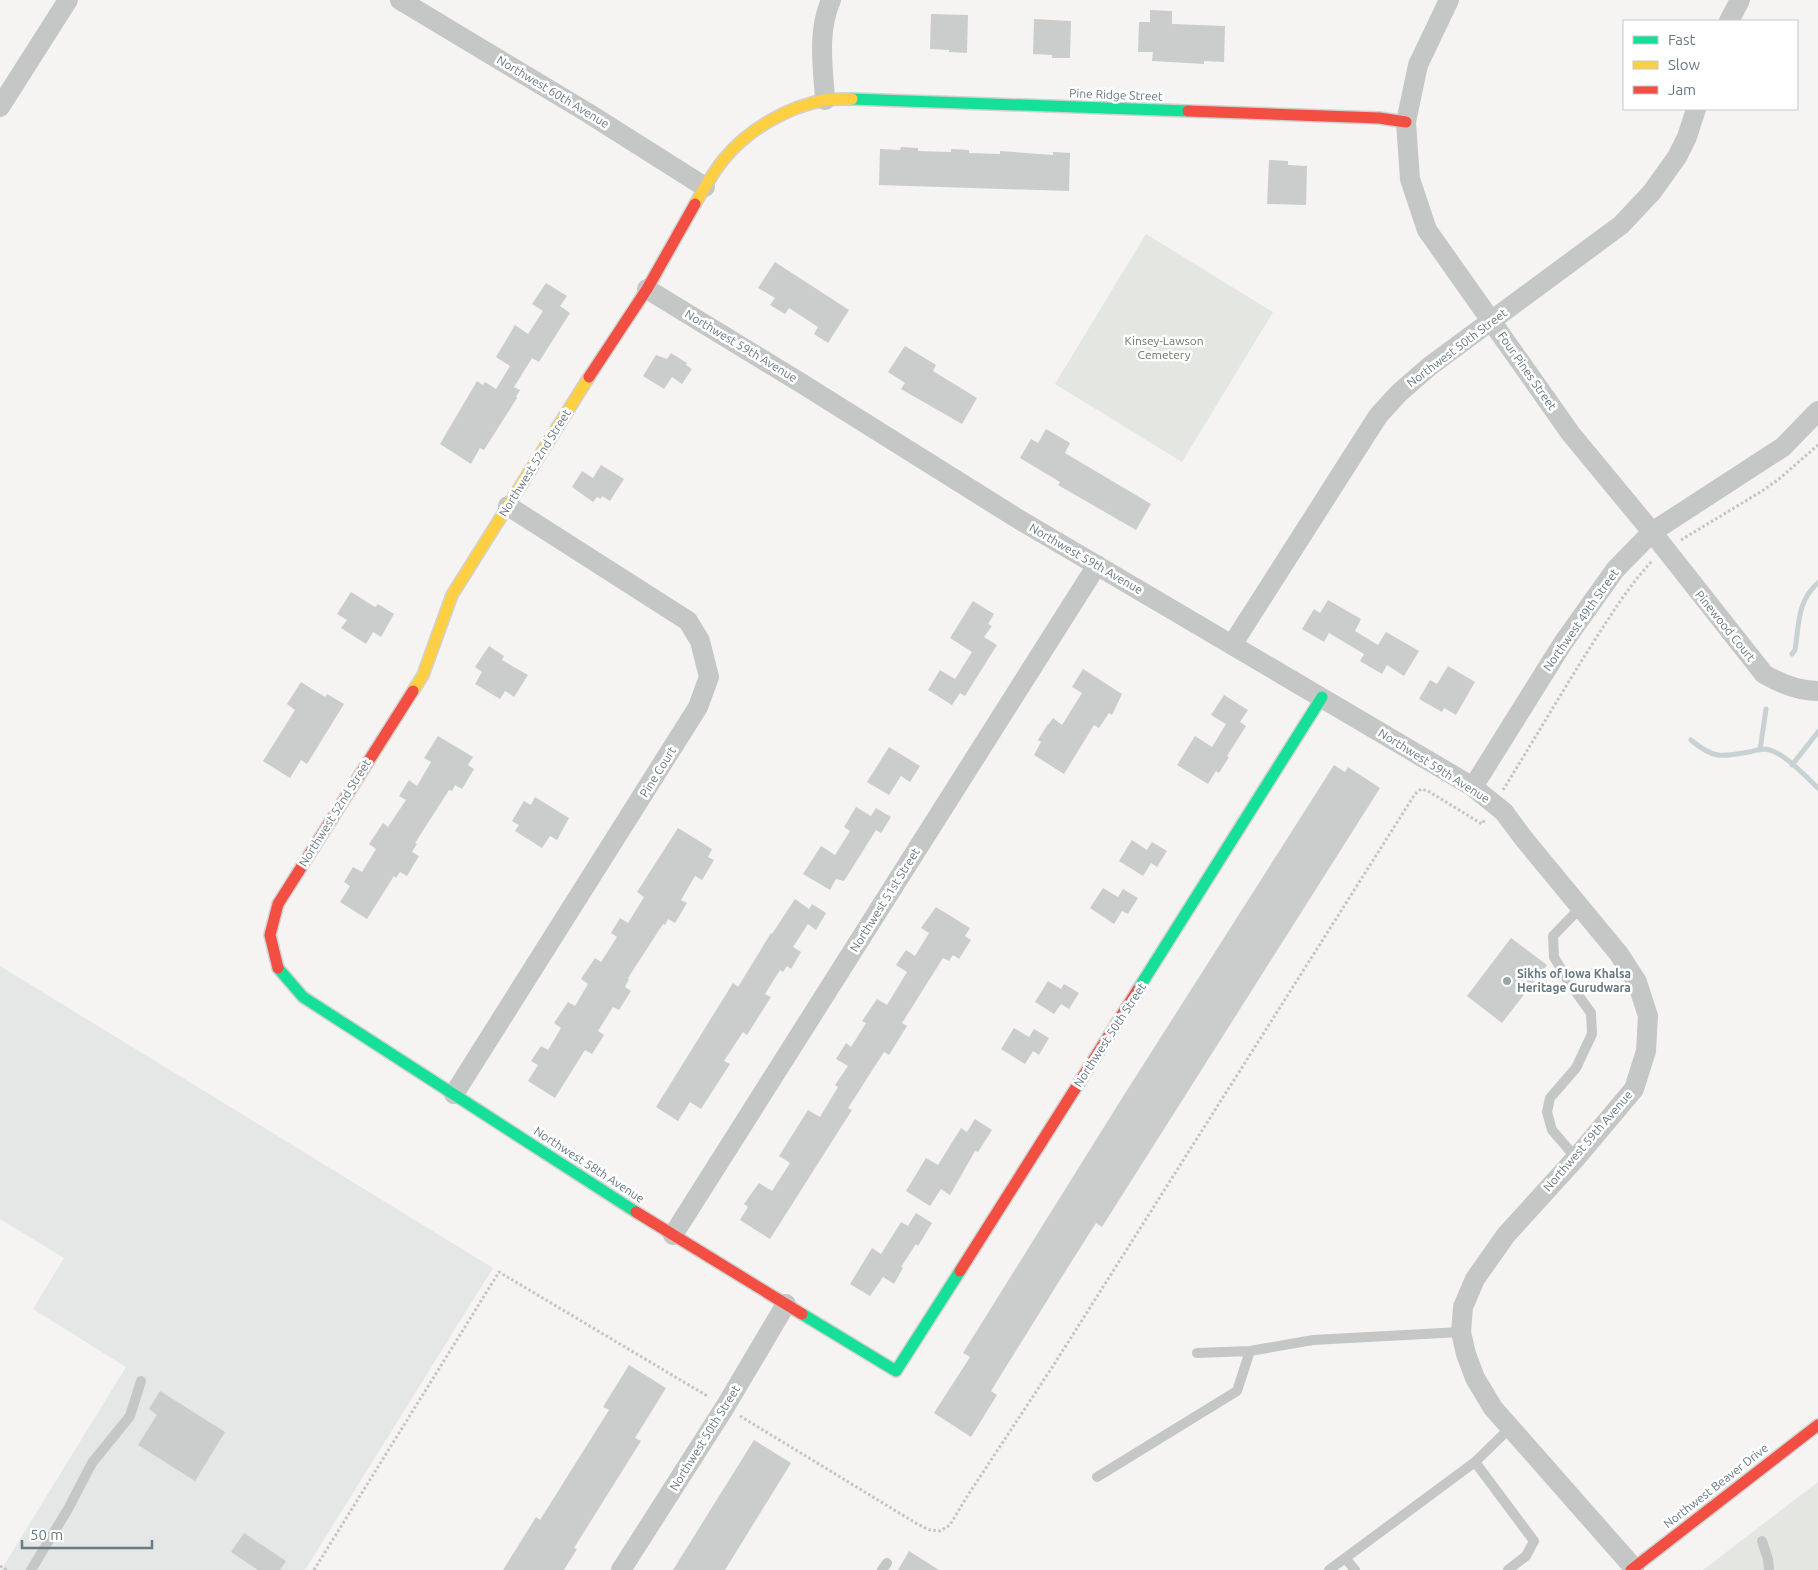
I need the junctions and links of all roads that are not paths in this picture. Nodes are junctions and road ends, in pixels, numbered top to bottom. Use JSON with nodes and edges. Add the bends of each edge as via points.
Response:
{"nodes":[{"id":1,"x":68,"y":0,"type":"edge"},
{"id":2,"x":400,"y":0,"type":"edge"},
{"id":3,"x":831,"y":0,"type":"edge"},
{"id":4,"x":1449,"y":0,"type":"edge"},
{"id":5,"x":1740,"y":0,"type":"edge"},
{"id":6,"x":1730,"y":20,"type":"edge"},
{"id":7,"x":826,"y":100,"type":"junction"},
{"id":8,"x":0,"y":107,"type":"edge"},
{"id":9,"x":1696,"y":110,"type":"edge"},
{"id":10,"x":1406,"y":122,"type":"junction"},
{"id":11,"x":705,"y":187,"type":"junction"},
{"id":12,"x":646,"y":289,"type":"junction"},
{"id":13,"x":1492,"y":321,"type":"junction"},
{"id":14,"x":1818,"y":411,"type":"edge"},
{"id":15,"x":508,"y":506,"type":"junction"},
{"id":16,"x":1652,"y":532,"type":"junction"},
{"id":17,"x":1097,"y":565,"type":"junction"},
{"id":18,"x":1232,"y":645,"type":"junction"},
{"id":19,"x":1818,"y":690,"type":"edge"},
{"id":20,"x":1322,"y":697,"type":"junction"},
{"id":21,"x":1473,"y":787,"type":"junction"},
{"id":22,"x":1581,"y":907,"type":"junction"},
{"id":23,"x":278,"y":969,"type":"joint"},
{"id":24,"x":454,"y":1094,"type":"junction"},
{"id":25,"x":1576,"y":1158,"type":"junction"},
{"id":26,"x":673,"y":1235,"type":"junction"},
{"id":27,"x":786,"y":1304,"type":"junction"},
{"id":28,"x":1461,"y":1332,"type":"junction"},
{"id":29,"x":1250,"y":1351,"type":"junction"},
{"id":30,"x":1197,"y":1353,"type":"dead end"},
{"id":31,"x":896,"y":1371,"type":"joint"},
{"id":32,"x":141,"y":1381,"type":"dead end"},
{"id":33,"x":1818,"y":1425,"type":"edge"},
{"id":34,"x":1511,"y":1427,"type":"junction"},
{"id":35,"x":1475,"y":1462,"type":"junction"},
{"id":36,"x":1097,"y":1478,"type":"dead end"},
{"id":37,"x":1762,"y":1540,"type":"dead end"},
{"id":38,"x":1346,"y":1559,"type":"junction"},
{"id":39,"x":1632,"y":1569,"type":"edge"},
{"id":40,"x":31,"y":1570,"type":"edge"},
{"id":41,"x":621,"y":1570,"type":"edge"},
{"id":42,"x":1329,"y":1570,"type":"edge"},
{"id":43,"x":1355,"y":1570,"type":"edge"},
{"id":44,"x":1508,"y":1570,"type":"edge"},
{"id":45,"x":1769,"y":1570,"type":"edge"}],
"edges":[{"from":1,"to":8,"type":"street"},
{"from":2,"to":11,"type":"street","name":"Northwest 60th Avenue"},
{"from":3,"to":7,"type":"street","via":[[821,43]]},
{"from":4,"to":10,"type":"street","name":"Four Pines Street","via":[[1418,65]]},
{"from":5,"to":6,"type":"street"},
{"from":7,"to":10,"type":"street","name":"Pine Ridge Street","via":[[1379,118]]},
{"from":7,"to":11,"type":"street","name":"Northwest 52nd Street","via":[[789,111],[766,123],[724,159]]},
{"from":9,"to":13,"type":"street","name":"Northwest 50th Street","via":[[1677,157],[1638,209],[1622,225]]},
{"from":10,"to":13,"type":"street","name":"Four Pines Street","via":[[1410,178],[1427,230]]},
{"from":11,"to":12,"type":"street","name":"Northwest 52nd Street"},
{"from":12,"to":15,"type":"street","name":"Northwest 52nd Street"},
{"from":12,"to":17,"type":"street","name":"Northwest 59th Avenue"},
{"from":13,"to":16,"type":"street","name":"Four Pines Street","via":[[1571,434]]},
{"from":13,"to":18,"type":"street","name":"Northwest 50th Street","via":[[1412,380],[1378,416]]},
{"from":14,"to":16,"type":"street","name":"Northwest 49th Street","via":[[1783,447]]},
{"from":15,"to":23,"type":"street","name":"Northwest 52nd Street","via":[[452,595],[422,676],[278,904],[270,935]]},
{"from":15,"to":24,"type":"street","name":"Pine Court","via":[[688,621],[700,641],[709,677],[698,708]]},
{"from":16,"to":19,"type":"street","name":"Pinewood Court","via":[[1764,674],[1786,686]]},
{"from":16,"to":21,"type":"street","name":"Northwest 49th Street","via":[[1615,570],[1563,643]]},
{"from":17,"to":18,"type":"street","name":"Northwest 59th Avenue"},
{"from":17,"to":26,"type":"street","name":"Northwest 51st Street"},
{"from":18,"to":20,"type":"street","name":"Northwest 59th Avenue"},
{"from":20,"to":21,"type":"street","name":"Northwest 59th Avenue"},
{"from":20,"to":31,"type":"street","name":"Northwest 50th Street"},
{"from":21,"to":22,"type":"street","name":"Northwest 59th Avenue","via":[[1504,812]]},
{"from":22,"to":25,"type":"street","name":"Northwest 59th Avenue","via":[[1637,982],[1648,1016],[1646,1050],[1634,1089]]},
{"from":22,"to":25,"type":"lane","via":[[1553,936],[1554,957],[1591,1013],[1592,1034],[1576,1068],[1550,1098],[1547,1112],[1552,1130]]},
{"from":23,"to":24,"type":"street","name":"Northwest 58th Avenue","via":[[303,996]]},
{"from":24,"to":26,"type":"street","name":"Northwest 58th Avenue"},
{"from":25,"to":28,"type":"street","name":"Northwest 59th Avenue","via":[[1506,1235],[1481,1270],[1463,1306]]},
{"from":26,"to":27,"type":"street","name":"Northwest 58th Avenue"},
{"from":27,"to":31,"type":"street","name":"Northwest 58th Avenue"},
{"from":27,"to":41,"type":"street","name":"Northwest 50th Street"},
{"from":28,"to":29,"type":"lane","via":[[1313,1340]]},
{"from":28,"to":34,"type":"street","name":"Northwest 59th Avenue","via":[[1475,1378],[1493,1408]]},
{"from":29,"to":30,"type":"lane"},
{"from":29,"to":36,"type":"lane","via":[[1237,1391]]},
{"from":32,"to":40,"type":"lane","via":[[130,1416],[92,1463]]},
{"from":33,"to":39,"type":"street","name":"Northwest Beaver Drive"},
{"from":34,"to":35,"type":"lane"},
{"from":34,"to":39,"type":"street","name":"Northwest 59th Avenue"},
{"from":35,"to":38,"type":"lane"},
{"from":35,"to":44,"type":"lane","via":[[1534,1541],[1526,1556]]},
{"from":37,"to":45,"type":"lane"},
{"from":38,"to":42,"type":"lane"},
{"from":38,"to":43,"type":"lane"}]}
